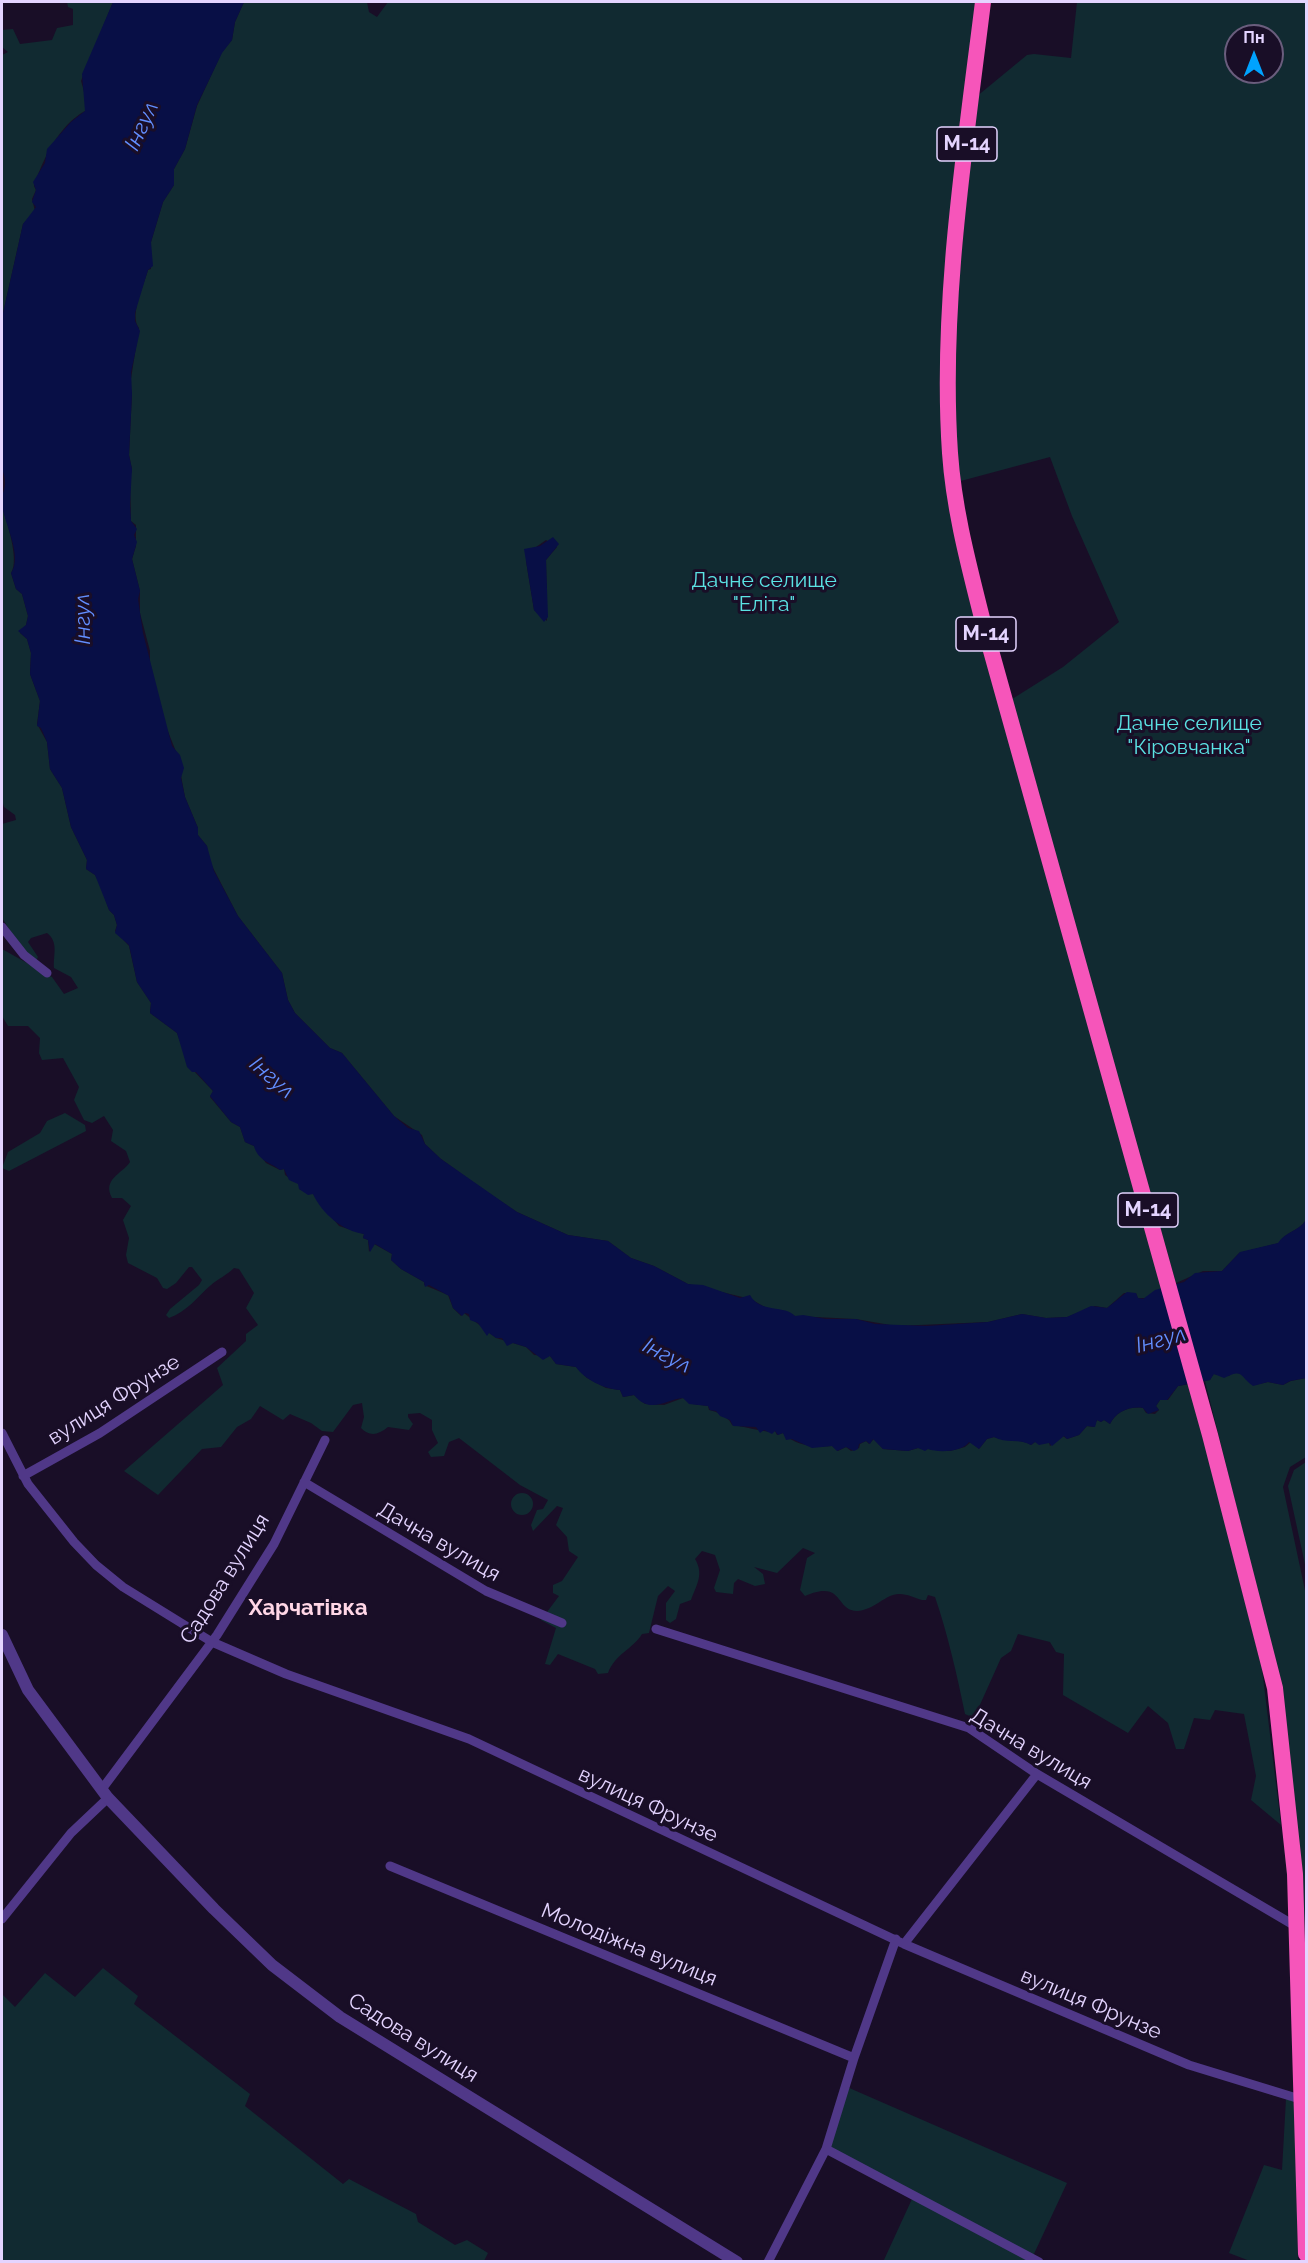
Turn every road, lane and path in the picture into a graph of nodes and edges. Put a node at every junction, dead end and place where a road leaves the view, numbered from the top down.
1 (983, 2) edge
2 (2, 927) edge
3 (47, 973) dead end
4 (222, 1352) dead end
5 (2, 1433) edge
6 (325, 1440) dead end
7 (23, 1476) junction
8 (304, 1482) junction
9 (562, 1623) dead end
10 (656, 1629) dead end
11 (2, 1635) edge
12 (212, 1642) junction
13 (1037, 1774) junction
14 (105, 1794) junction
15 (390, 1866) dead end
16 (2, 1919) edge
17 (1297, 1927) junction
18 (900, 1941) junction
19 (854, 2058) junction
20 (1303, 2100) junction
21 (826, 2149) junction
22 (1306, 2254) edge
23 (737, 2262) edge
24 (768, 2262) edge
25 (1039, 2262) edge

1 - 17 highway, М-14
2 - 3 street
4 - 7 street, вулиця Фрунзе
5 - 7 street, вулиця Фрунзе
6 - 8 street, Садова вулиця
7 - 12 street, вулиця Фрунзе
8 - 9 street, Дачна вулиця
8 - 12 street, Садова вулиця
10 - 13 street, Дачна вулиця
11 - 14 street, Садова вулиця
12 - 14 street, Садова вулиця
12 - 18 street, вулиця Фрунзе
13 - 17 street, Дачна вулиця
13 - 18 street
14 - 16 street, Садова вулиця
14 - 23 street, Садова вулиця
15 - 19 street, Молодіжна вулиця
17 - 20 highway, М-14
18 - 19 street
18 - 20 street, вулиця Фрунзе
19 - 21 street
20 - 22 highway, М-14
21 - 24 street
21 - 25 street

